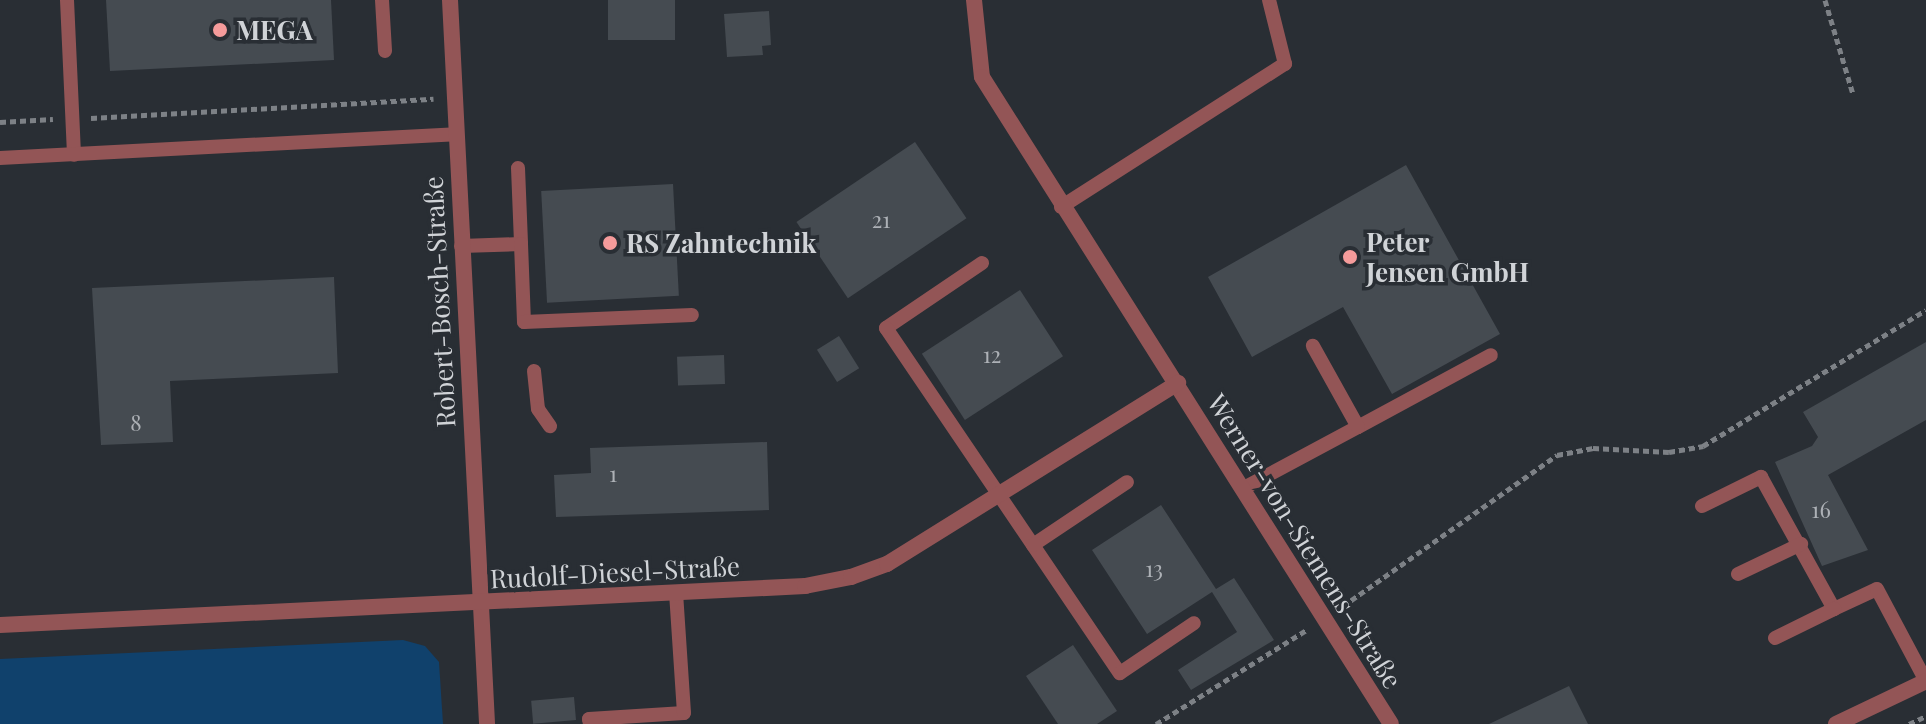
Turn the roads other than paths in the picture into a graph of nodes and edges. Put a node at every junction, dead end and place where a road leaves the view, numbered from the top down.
1 (67, 0) edge
2 (382, 0) edge
3 (450, 0) edge
4 (974, 0) edge
5 (1269, 0) edge
6 (385, 51) dead end
7 (455, 134) junction
8 (74, 155) junction
9 (0, 158) edge
10 (518, 168) dead end
11 (1061, 207) junction
12 (521, 244) junction
13 (461, 246) junction
14 (982, 263) dead end
15 (692, 315) dead end
16 (1313, 346) dead end
17 (1491, 355) dead end
18 (534, 371) dead end
19 (1178, 383) junction
20 (550, 426) dead end
21 (1358, 427) junction
22 (1127, 482) dead end
23 (1244, 488) junction
24 (1000, 497) junction
25 (1702, 506) dead end
26 (1801, 544) junction
27 (1033, 545) junction
28 (1738, 574) dead end
29 (676, 593) junction
30 (481, 602) junction
31 (1834, 609) junction
32 (1194, 623) dead end
33 (0, 625) edge
34 (1775, 638) dead end
35 (1926, 681) edge
36 (487, 724) edge
37 (590, 724) edge
38 (1391, 724) edge
39 (1836, 724) edge

1 - 8 lane
2 - 6 lane
3 - 7 street, Robert-Bosch-Straße
4 - 11 street
5 - 11 lane
7 - 8 lane
7 - 13 street, Robert-Bosch-Straße
8 - 9 lane
10 - 12 lane
11 - 19 street
12 - 13 lane
12 - 15 lane
13 - 30 street, Robert-Bosch-Straße
14 - 24 lane
16 - 21 lane
17 - 21 lane
18 - 20 lane
19 - 23 street, Werner-von-Siemens-Straße
19 - 24 street, Rudolf-Diesel-Straße
21 - 23 lane
22 - 27 lane
23 - 38 street, Werner-von-Siemens-Straße
24 - 27 lane
24 - 29 street, Rudolf-Diesel-Straße
25 - 26 lane
26 - 28 lane
26 - 31 lane
27 - 32 lane
29 - 30 street, Rudolf-Diesel-Straße
29 - 37 lane
30 - 33 street, Rudolf-Diesel-Straße
30 - 36 street
31 - 34 lane
31 - 35 lane
35 - 39 street

